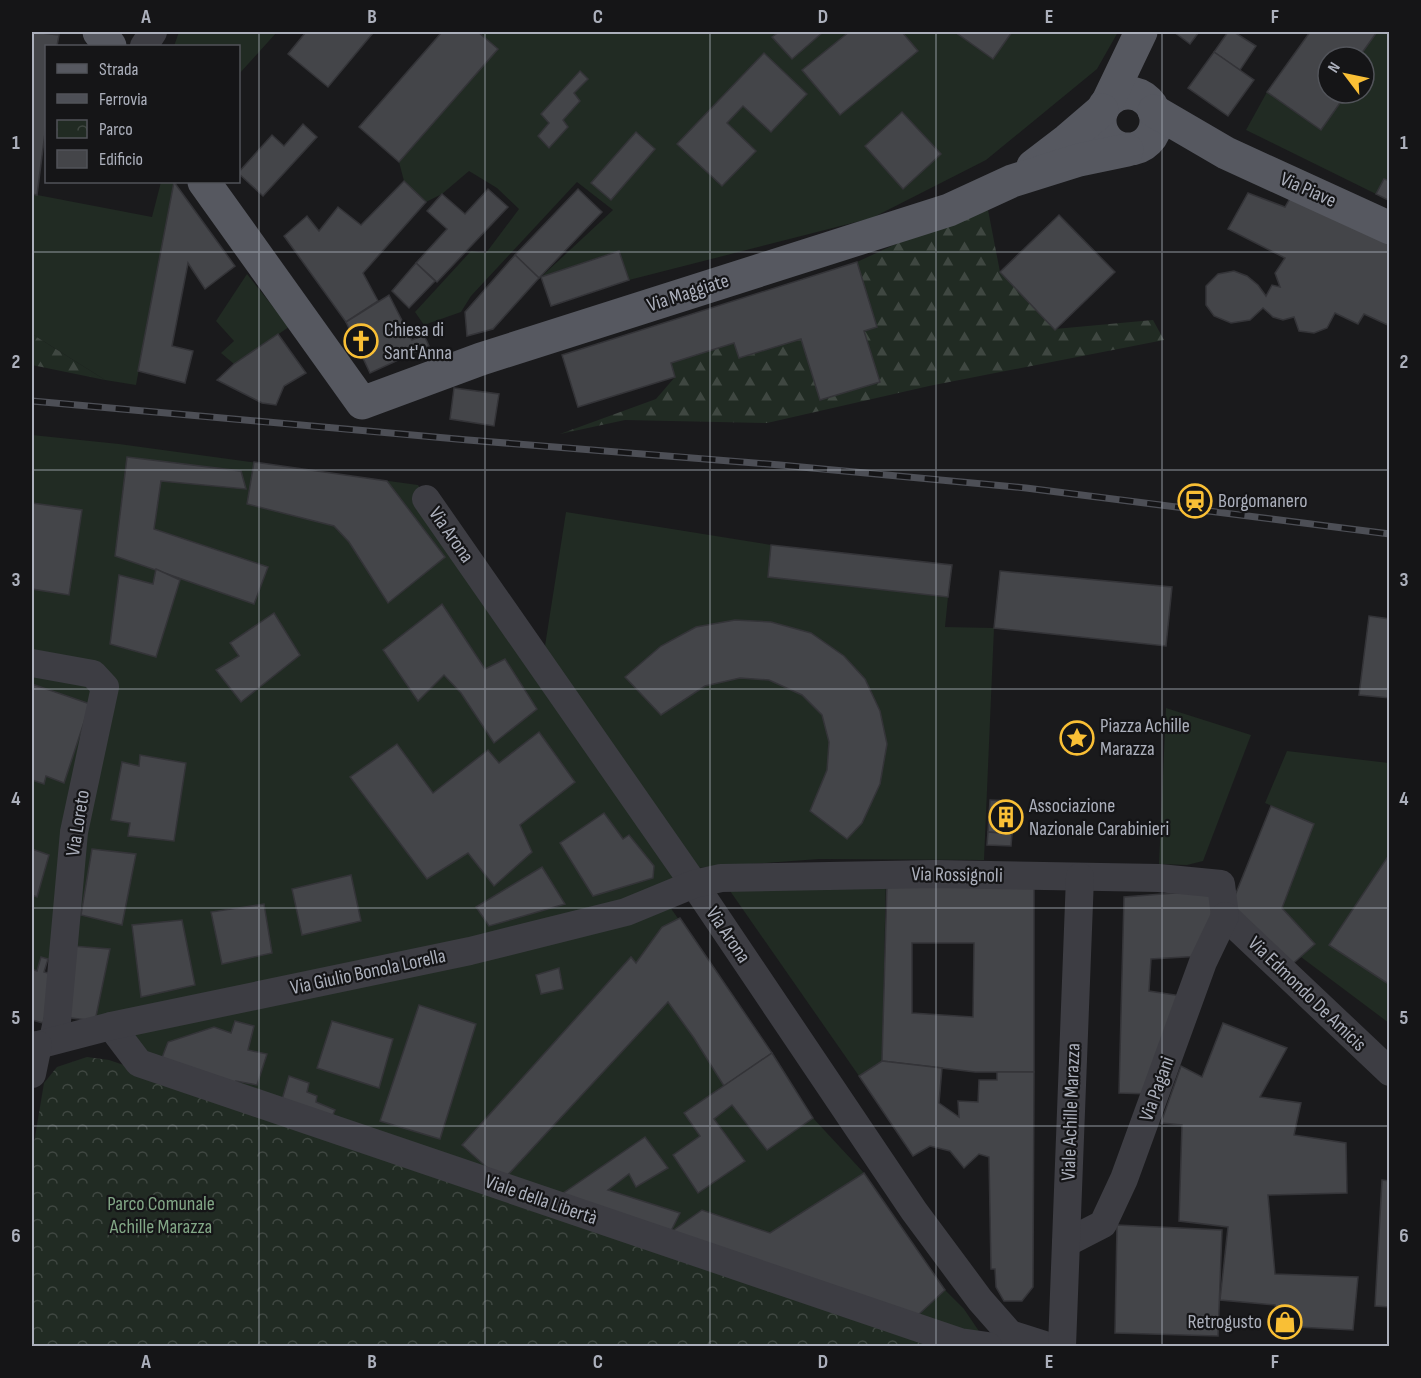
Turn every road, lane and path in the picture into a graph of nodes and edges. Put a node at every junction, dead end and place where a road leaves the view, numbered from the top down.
1 (99, 32) edge
2 (153, 32) edge
3 (1141, 32) edge
4 (1148, 32) edge
5 (109, 45) edge
6 (145, 45) edge
7 (1105, 105) junction
8 (1152, 106) junction
9 (1133, 149) junction
10 (1226, 153) junction
11 (1012, 181) junction
12 (205, 183) edge
13 (1389, 228) edge
14 (426, 499) dead end
15 (32, 663) edge
16 (1080, 877) junction
17 (694, 884) junction
18 (1225, 916) junction
19 (111, 1026) junction
20 (41, 1043) edge
21 (1389, 1072) edge
22 (32, 1074) edge
23 (1066, 1243) junction
24 (997, 1342) edge
25 (1048, 1347) edge
26 (1062, 1347) edge

1 - 5 main road
2 - 6 street
3 - 7 main road, Via Maggiate
4 - 8 main road
7 - 8 main road
7 - 9 main road
7 - 11 main road, Via Maggiate
8 - 9 main road
8 - 10 main road, Via Piave
9 - 10 main road, Via Piave
9 - 11 main road, Via Maggiate
10 - 13 main road, Via Piave
11 - 12 main road, Via Maggiate
14 - 17 street, Via Arona
15 - 20 street, Via Loreto
16 - 17 street, Via Rossignoli
16 - 18 street, Via Rossignoli
16 - 23 street, Viale Achille Marazza
17 - 19 street, Via Giulio Bonola Lorella
17 - 24 street, Via Arona
18 - 21 street, Via Edmondo De Amicis
18 - 23 street, Via Pagani
19 - 20 street, Via Giulio Bonola Lorella
19 - 24 street, Viale della Libertà
20 - 22 street, Via Loreto
23 - 26 street, Viale Achille Marazza
24 - 25 street, Via Arona

